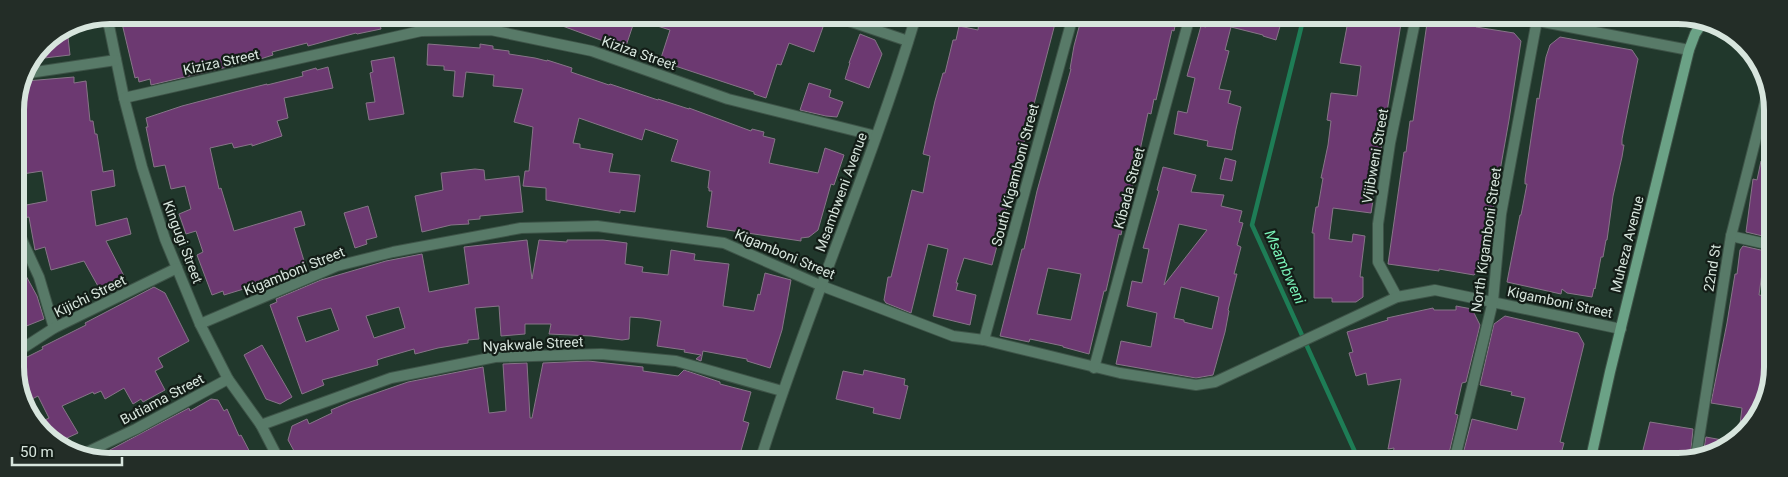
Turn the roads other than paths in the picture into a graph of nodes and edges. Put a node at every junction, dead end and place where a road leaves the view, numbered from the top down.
1 (108, 24) edge
2 (858, 24) edge
3 (913, 24) edge
4 (1071, 24) edge
5 (1188, 24) edge
6 (1414, 24) edge
7 (1536, 24) edge
8 (1557, 24) edge
9 (1696, 25) edge
10 (1700, 26) edge
11 (1695, 34) junction
12 (908, 41) junction
13 (1688, 50) junction
14 (116, 60) junction
15 (33, 72) edge
16 (124, 98) junction
17 (1764, 107) edge
18 (876, 136) junction
19 (1731, 236) junction
20 (1764, 243) edge
21 (24, 244) edge
22 (177, 268) junction
23 (822, 286) junction
24 (1397, 297) junction
25 (1493, 301) junction
26 (200, 324) junction
27 (54, 328) junction
28 (1621, 329) junction
29 (984, 340) junction
30 (24, 347) edge
31 (1094, 368) junction
32 (228, 379) junction
33 (782, 390) junction
34 (262, 425) junction
35 (89, 451) edge
36 (1697, 451) edge
37 (276, 453) edge
38 (762, 453) edge
39 (1456, 453) edge
40 (1592, 453) edge

1 - 14 street, Kingugi Street
2 - 12 street
3 - 12 street, Msambweni Avenue
4 - 29 street, South Kigamboni Street
5 - 31 street, Kibada Street
6 - 24 street, Vijibweni Street
7 - 25 street, North Kigamboni Street
8 - 13 street
9 - 11 street
10 - 11 street
11 - 13 street, Muheza Avenue
12 - 18 street, Msambweni Avenue
13 - 28 street, Muheza Avenue
14 - 15 street
14 - 16 street, Kingugi Street
16 - 18 street, Kiziza Street
16 - 22 street, Kingugi Street
17 - 19 street, 22nd St
18 - 23 street, Msambweni Avenue
19 - 20 street
19 - 36 street, 22nd St
21 - 27 street
22 - 26 street, Kingugi Street
22 - 27 street, Kijichi Street
23 - 26 street, Kigamboni Street
23 - 29 street, Kigamboni Street
23 - 33 street, Msambweni Avenue
24 - 25 street, Kigamboni Street
24 - 31 street, Kigamboni Street
25 - 28 street, Kigamboni Street
25 - 39 street, North Kigamboni Street
26 - 32 street, Kingugi Street
27 - 30 street, Kijichi Street
28 - 40 street, Muheza Avenue
29 - 31 street, Kigamboni Street
32 - 34 street, Kingugi Street
32 - 35 street, Butiama Street
33 - 34 street, Nyakwale Street
33 - 38 street, Msambweni Avenue
34 - 37 street, Kingugi Street

